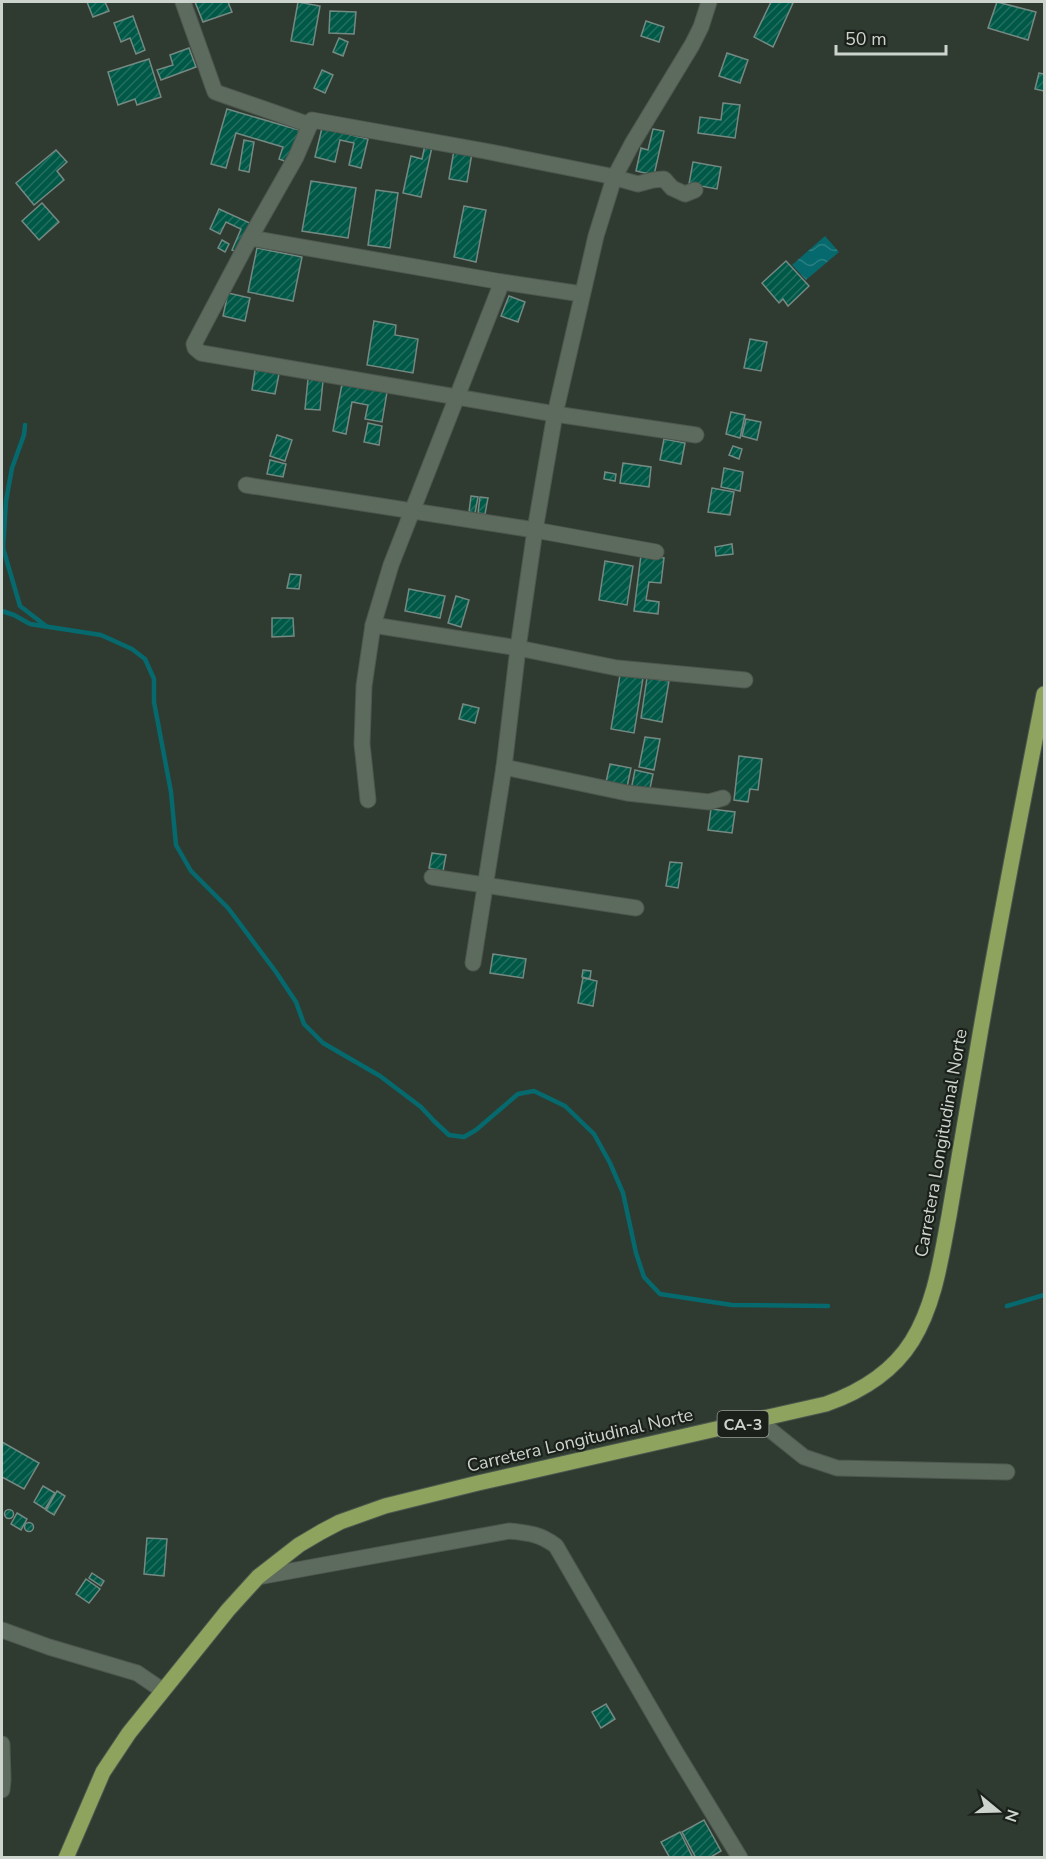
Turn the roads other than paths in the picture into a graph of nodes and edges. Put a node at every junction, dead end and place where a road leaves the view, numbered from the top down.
1 (183, 2) edge
2 (708, 2) edge
3 (310, 125) junction
4 (614, 178) junction
5 (695, 190) dead end
6 (250, 238) junction
7 (502, 282) junction
8 (582, 294) junction
9 (456, 396) junction
10 (555, 414) junction
11 (696, 435) dead end
12 (246, 485) dead end
13 (411, 510) junction
14 (535, 530) junction
15 (656, 552) dead end
16 (374, 625) junction
17 (518, 648) junction
18 (745, 680) dead end
19 (1044, 694) edge
20 (504, 767) junction
21 (723, 798) dead end
22 (369, 800) dead end
23 (432, 877) dead end
24 (486, 884) junction
25 (636, 908) dead end
26 (473, 963) dead end
27 (758, 1420) junction
28 (1007, 1472) dead end
29 (258, 1577) junction
30 (2, 1630) edge
31 (162, 1690) junction
32 (2, 1744) edge
33 (2, 1790) edge
34 (66, 1857) edge
35 (740, 1857) edge

1 - 3 street
2 - 4 street
3 - 4 street
3 - 6 street
4 - 5 street
4 - 8 street
6 - 7 street
6 - 9 street
7 - 8 street
7 - 9 street
8 - 10 street
9 - 10 street
9 - 13 street
10 - 11 street
10 - 14 street
12 - 13 street
13 - 14 street
13 - 16 street
14 - 15 street
14 - 17 street
16 - 17 street
16 - 22 street
17 - 18 street
17 - 20 street
19 - 27 main road, Carretera Longitudinal Norte / CA-3
20 - 21 street
20 - 24 street
23 - 24 street
24 - 25 street
24 - 26 street
27 - 28 street
27 - 29 main road, Carretera Longitudinal Norte / CA-3
29 - 31 main road, Carretera Longitudinal Norte / CA-3
29 - 35 street
30 - 31 street
31 - 34 main road, Carretera Longitudinal Norte / CA-3
32 - 33 street

